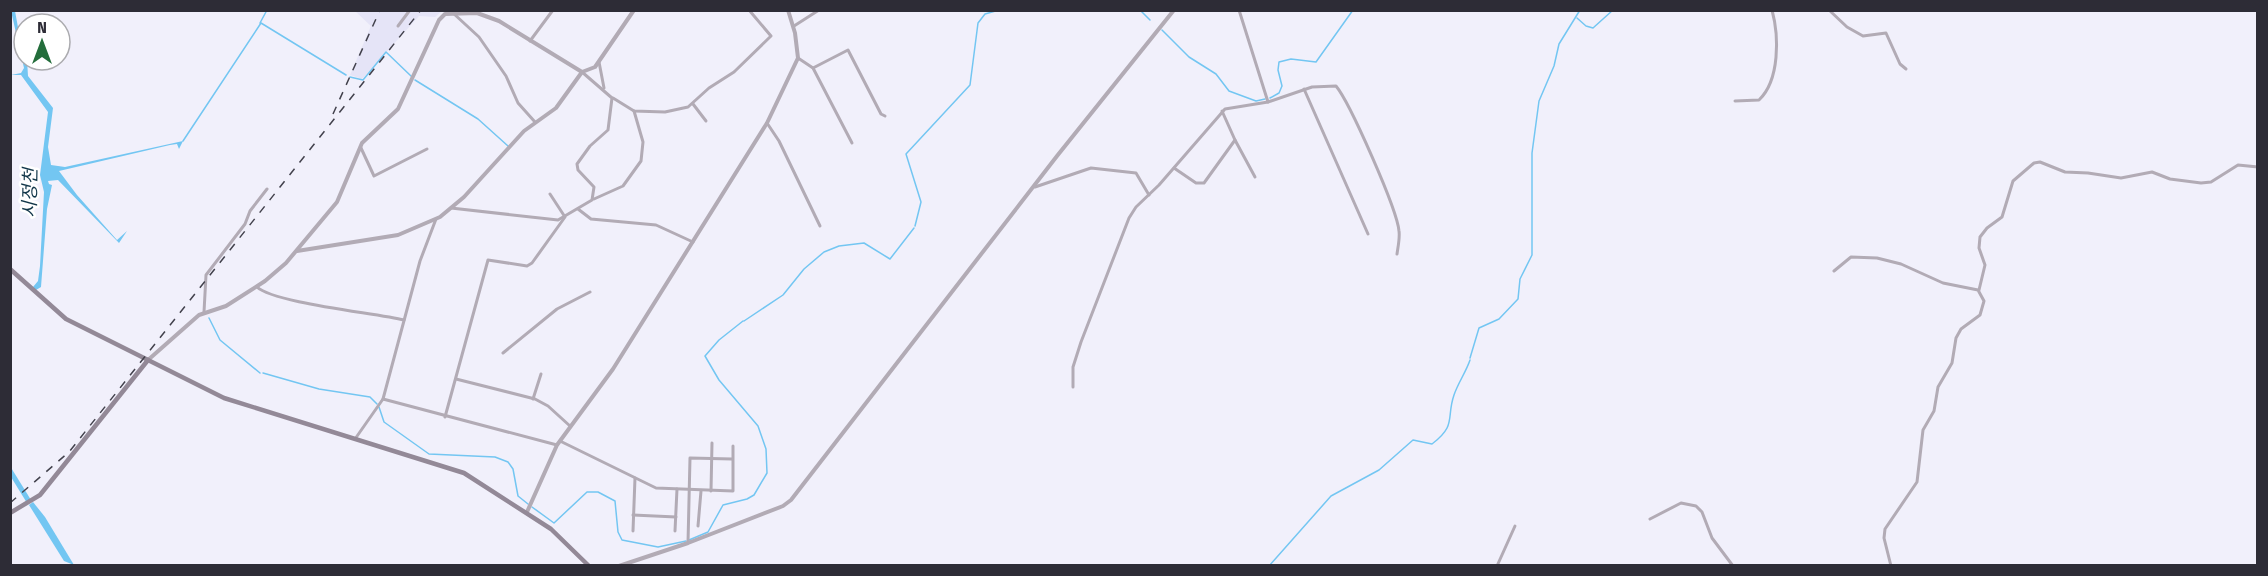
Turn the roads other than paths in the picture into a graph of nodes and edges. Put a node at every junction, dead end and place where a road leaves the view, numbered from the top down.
1 (410, 10) edge
2 (553, 10) edge
3 (634, 10) edge
4 (749, 10) edge
5 (788, 10) edge
6 (819, 10) edge
7 (1174, 10) edge
8 (1239, 10) edge
9 (1772, 10) edge
10 (1829, 10) edge
11 (451, 12) junction
12 (398, 26) dead end
13 (794, 26) junction
14 (530, 40) junction
15 (599, 58) junction
16 (798, 58) junction
17 (813, 68) junction
18 (1906, 69) dead end
19 (582, 72) junction
20 (604, 89) junction
21 (1304, 89) junction
22 (612, 98) junction
23 (1735, 101) dead end
24 (1268, 102) junction
25 (693, 104) junction
26 (634, 111) junction
27 (1222, 111) junction
28 (885, 116) dead end
29 (706, 121) dead end
30 (535, 122) junction
31 (767, 123) junction
32 (1236, 140) junction
33 (852, 143) dead end
34 (360, 146) junction
35 (427, 149) dead end
36 (2258, 167) edge
37 (1174, 168) junction
38 (1255, 177) dead end
39 (1035, 187) junction
40 (267, 189) dead end
41 (550, 194) dead end
42 (1149, 196) junction
43 (592, 200) junction
44 (451, 208) junction
45 (578, 209) junction
46 (565, 217) junction
47 (436, 219) junction
48 (820, 226) dead end
49 (1368, 234) dead end
50 (693, 242) junction
51 (297, 251) junction
52 (1397, 254) dead end
53 (10, 269) edge
54 (1834, 271) dead end
55 (257, 287) junction
56 (1979, 291) junction
57 (590, 292) dead end
58 (204, 312) junction
59 (404, 320) junction
60 (502, 353) dead end
61 (148, 360) junction
62 (542, 374) dead end
63 (456, 379) junction
64 (1073, 387) dead end
65 (383, 399) junction
66 (533, 399) junction
67 (445, 417) junction
68 (570, 426) junction
69 (355, 439) junction
70 (559, 443) junction
71 (712, 443) dead end
72 (733, 446) dead end
73 (711, 458) junction
74 (733, 459) junction
75 (635, 478) junction
76 (677, 489) junction
77 (689, 490) junction
78 (700, 491) junction
79 (711, 491) junction
80 (527, 512) junction
81 (10, 513) edge
82 (633, 515) junction
83 (676, 517) junction
84 (1650, 519) dead end
85 (698, 526) dead end
86 (1515, 526) dead end
87 (633, 531) dead end
88 (675, 531) dead end
89 (688, 543) junction
90 (589, 566) edge
91 (619, 566) edge
92 (1497, 566) edge
93 (1732, 566) edge
94 (1891, 566) edge

1 - 12 street
2 - 14 street
3 - 15 street
4 - 25 street
5 - 13 street
6 - 13 street
7 - 39 street
8 - 24 street
9 - 23 street
10 - 18 street
11 - 14 street
11 - 30 street
11 - 34 street
13 - 16 street
14 - 19 street
15 - 19 street
15 - 20 street
16 - 17 street
16 - 31 street
17 - 28 street
17 - 33 street
19 - 20 street
19 - 30 street
20 - 22 street
21 - 24 street
21 - 49 street
21 - 52 street
22 - 26 street
22 - 43 street
24 - 27 street
25 - 26 street
25 - 29 street
26 - 43 street
27 - 32 street
27 - 37 street
30 - 44 street
31 - 48 street
31 - 50 street
32 - 37 street
32 - 38 street
34 - 35 street
34 - 51 street
36 - 56 street
37 - 42 street
39 - 42 street
39 - 89 street
40 - 58 street
41 - 46 street
42 - 64 street
43 - 45 street
44 - 46 street
44 - 47 street
45 - 46 street
45 - 50 street
46 - 63 street
47 - 51 street
47 - 59 street
50 - 68 street
51 - 55 street
53 - 61 main road
54 - 56 street
55 - 58 street
55 - 59 street
56 - 94 street
57 - 60 street
58 - 61 street
59 - 65 street
61 - 69 main road
61 - 81 main road
62 - 66 street
63 - 66 street
63 - 67 street
65 - 67 street
65 - 69 street
66 - 68 street
67 - 70 street
68 - 70 street
69 - 80 main road
70 - 75 street
70 - 80 street
71 - 73 street
72 - 74 street
73 - 74 street
73 - 77 street
73 - 79 street
74 - 79 street
75 - 76 street
75 - 82 street
76 - 77 street
76 - 83 street
77 - 78 street
77 - 89 street
78 - 79 street
78 - 85 street
80 - 90 main road
82 - 83 street
82 - 87 street
83 - 88 street
84 - 93 street
86 - 92 street
89 - 91 street

